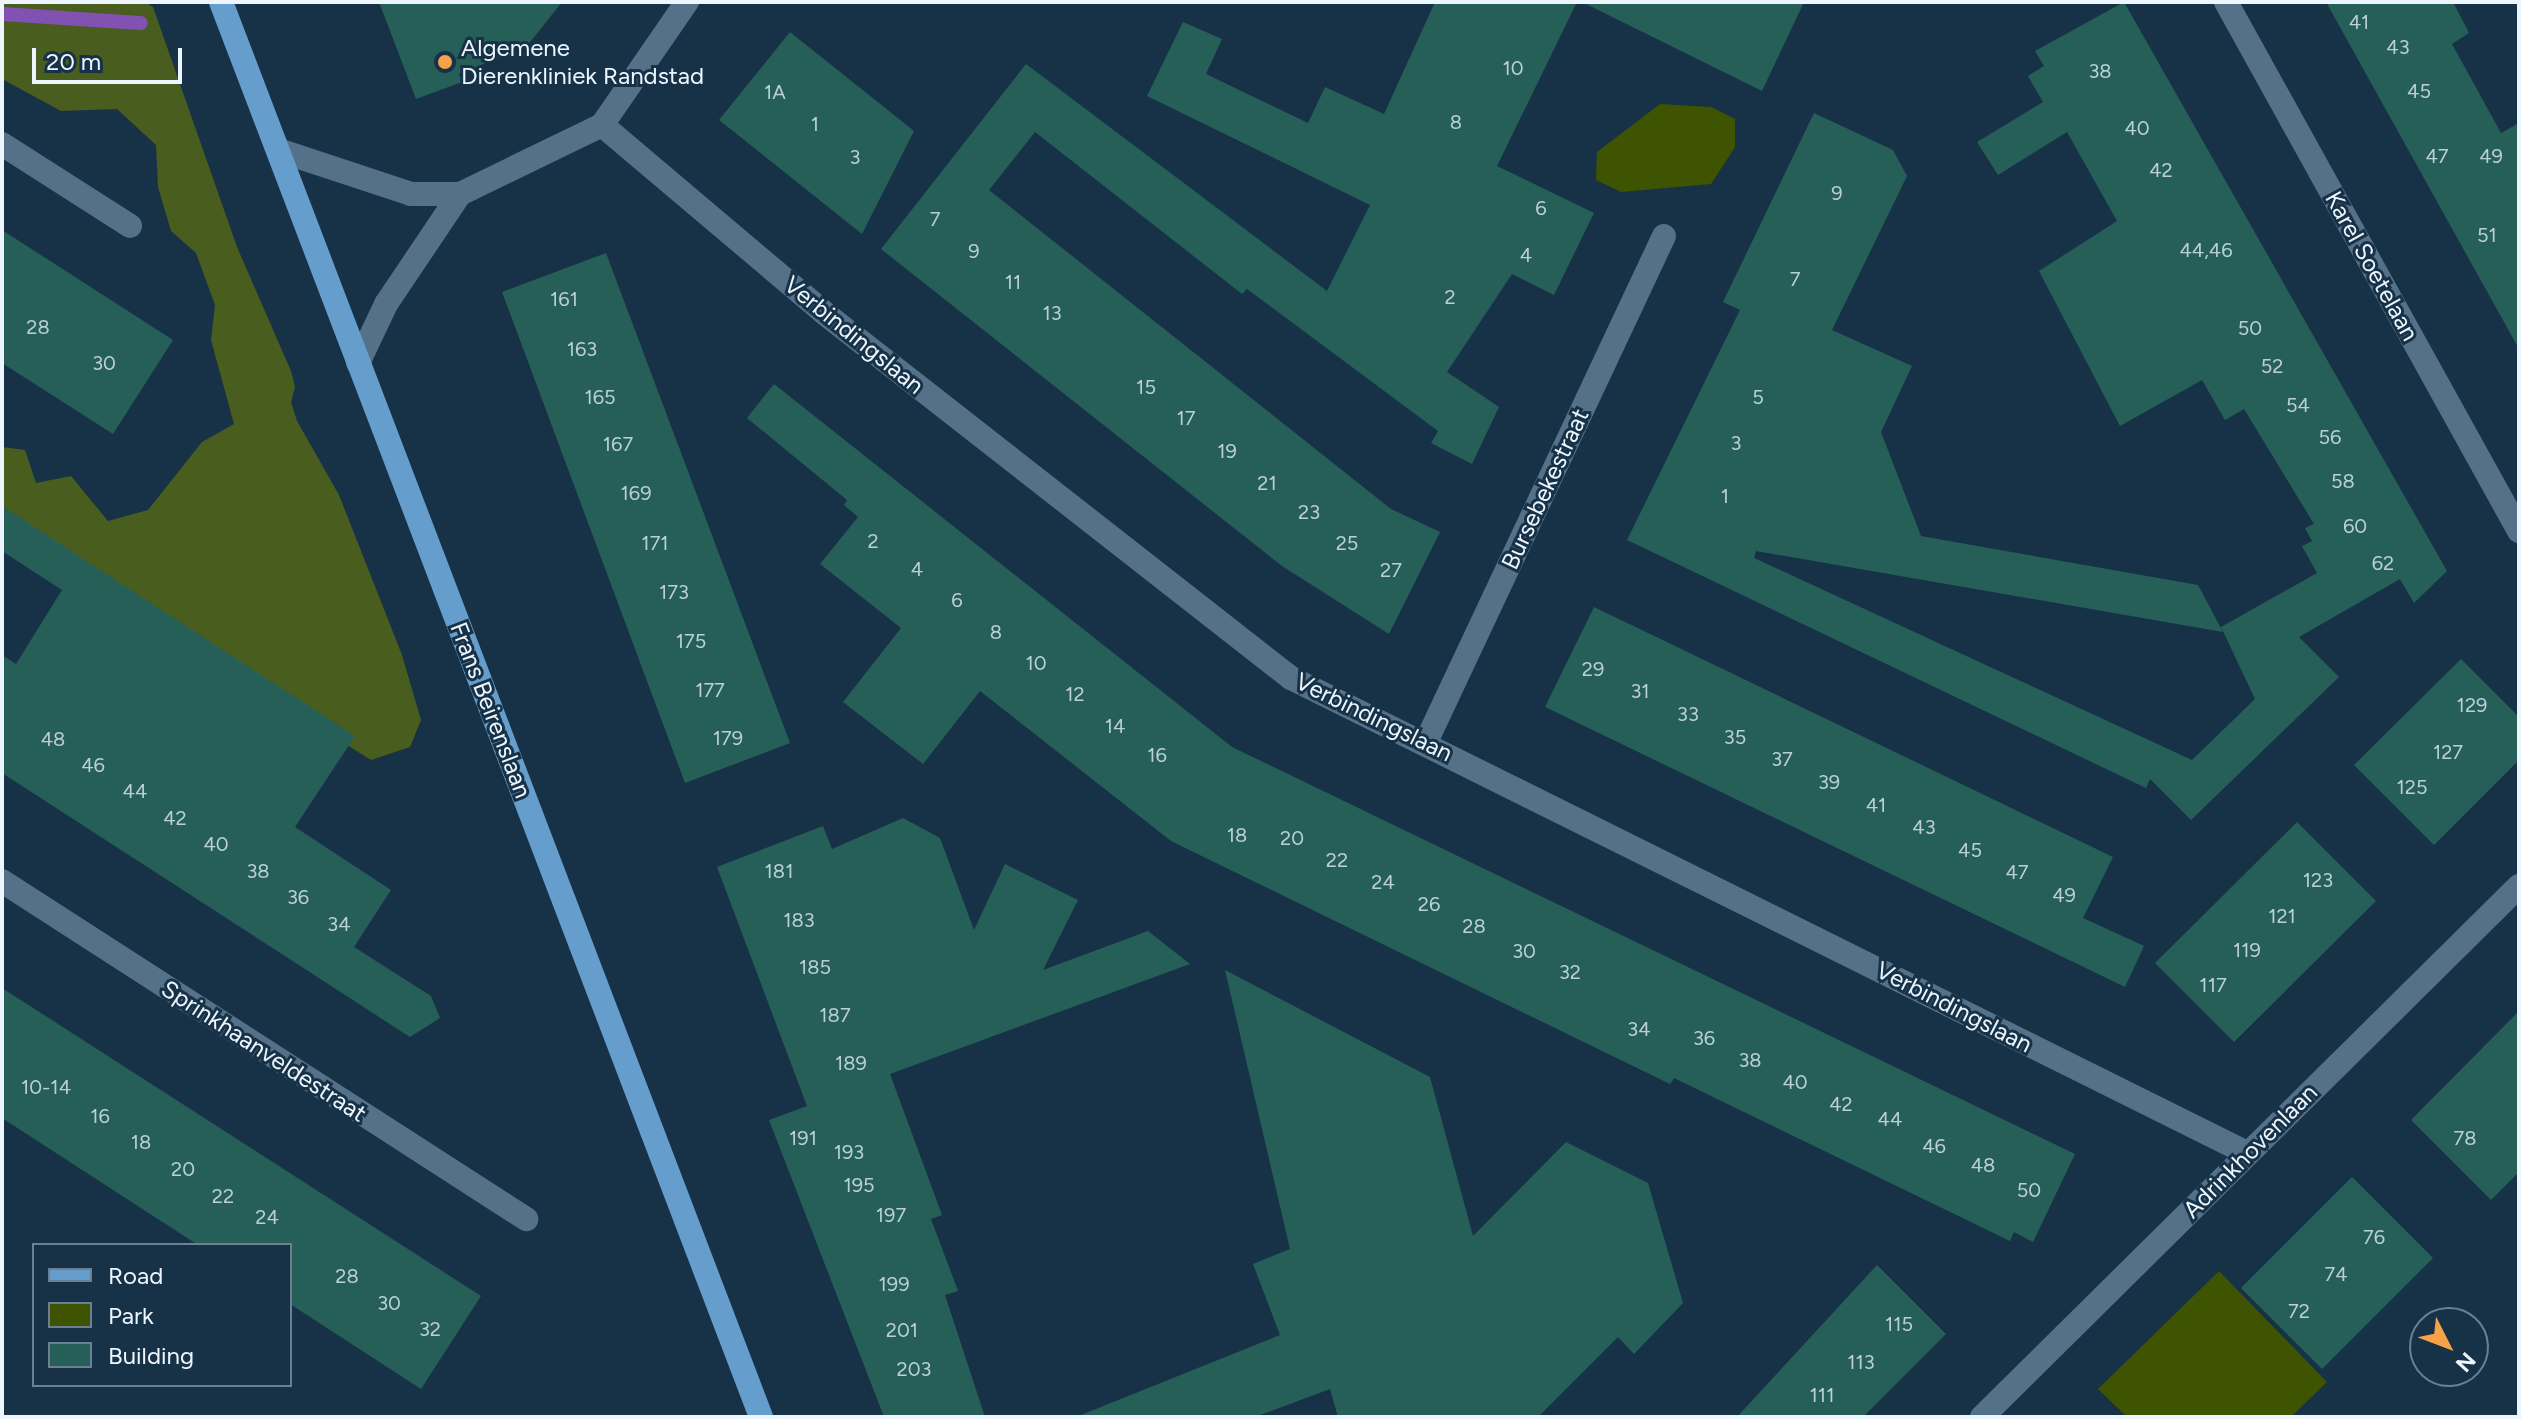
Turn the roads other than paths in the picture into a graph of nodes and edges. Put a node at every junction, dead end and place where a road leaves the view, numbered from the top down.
1 (221, 2) edge
2 (687, 2) edge
3 (2226, 2) edge
4 (602, 125) junction
5 (2, 144) edge
6 (278, 150) junction
7 (460, 194) junction
8 (130, 226) dead end
9 (1664, 236) dead end
10 (358, 363) junction
11 (2519, 531) edge
12 (1426, 742) junction
13 (2, 881) edge
14 (2519, 886) edge
15 (2247, 1153) junction
16 (526, 1219) dead end
17 (761, 1417) edge
18 (1982, 1417) edge

1 - 6 main road, Frans Beirenslaan
2 - 4 street
3 - 11 street, Karel Soetelaan
4 - 7 street
4 - 12 street, Verbindingslaan
5 - 8 street
6 - 7 street
6 - 10 main road, Frans Beirenslaan
7 - 10 street
9 - 12 street, Bursebekestraat
10 - 17 main road, Frans Beirenslaan
12 - 15 street, Verbindingslaan
13 - 16 street, Sprinkhaanveldestraat
14 - 15 street, Adrinkhovenlaan
15 - 18 street, Adrinkhovenlaan

